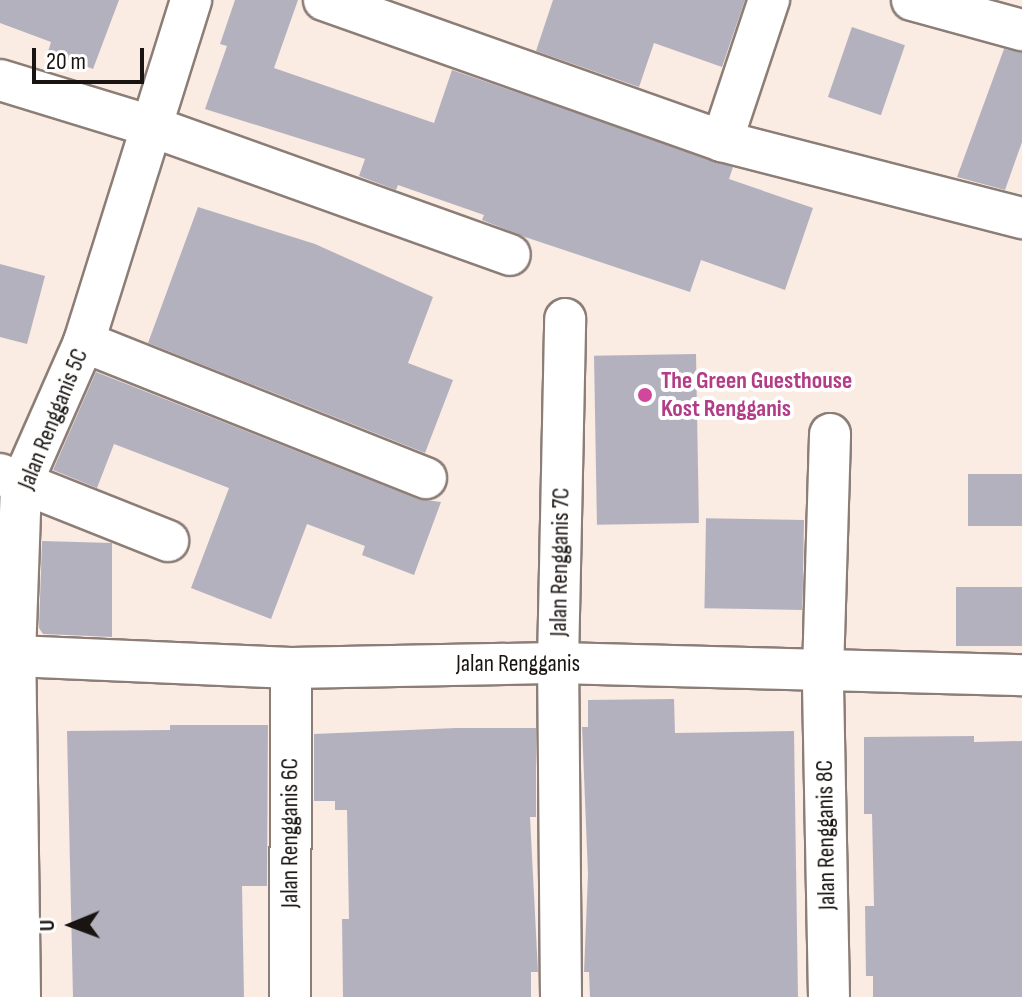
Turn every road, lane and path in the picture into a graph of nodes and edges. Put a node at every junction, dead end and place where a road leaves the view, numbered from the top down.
1 (191, 0) edge
2 (324, 0) edge
3 (769, 0) edge
4 (912, 0) edge
5 (1022, 30) edge
6 (0, 80) edge
7 (150, 126) junction
8 (722, 141) junction
9 (1022, 218) edge
10 (510, 255) dead end
11 (565, 319) dead end
12 (84, 342) junction
13 (830, 434) dead end
14 (426, 478) dead end
15 (10, 480) edge
16 (168, 541) dead end
17 (15, 656) junction
18 (558, 663) junction
19 (291, 668) junction
20 (823, 672) junction
21 (1022, 675) edge
22 (20, 997) edge
23 (290, 997) edge
24 (561, 997) edge
25 (829, 997) edge

1 - 7 street, Jalan Rengganis 5C
2 - 8 street
3 - 8 street
4 - 5 street
6 - 7 street
7 - 10 street
7 - 12 street, Jalan Rengganis 5C
8 - 9 street
11 - 18 street, Jalan Rengganis 7C
12 - 14 street
12 - 15 street, Jalan Rengganis 5C
13 - 20 street, Jalan Rengganis 8C
15 - 16 street
15 - 17 street, Jalan Rengganis 5C
17 - 19 street, Jalan Rengganis
17 - 22 street, Jalan Rengganis 5C
18 - 19 street, Jalan Rengganis
18 - 20 street, Jalan Rengganis
18 - 24 street, Jalan Rengganis 7C
19 - 23 street, Jalan Rengganis 6C
20 - 21 street, Jalan Rengganis
20 - 25 street, Jalan Rengganis 8C

